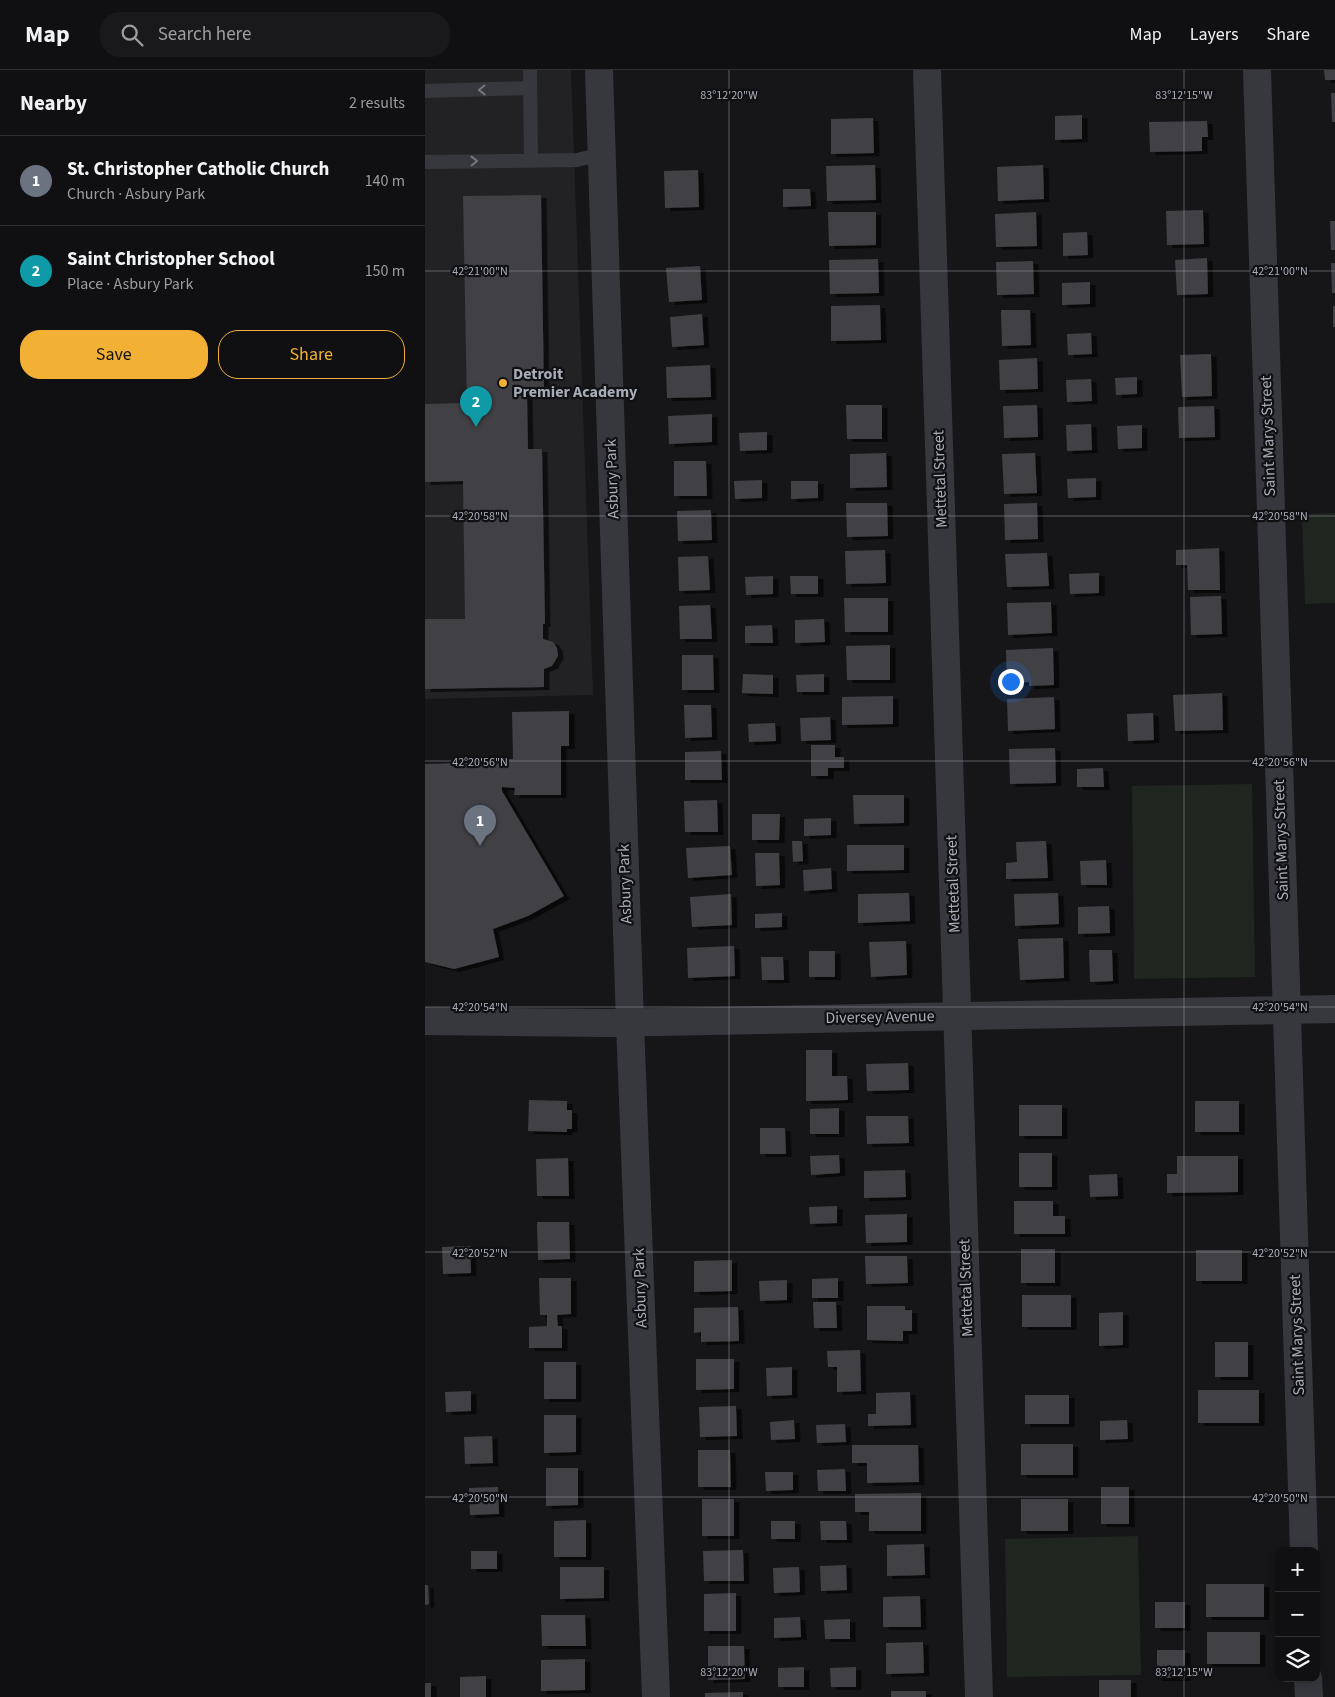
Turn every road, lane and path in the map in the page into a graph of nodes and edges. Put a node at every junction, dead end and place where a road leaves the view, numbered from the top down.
1 (530, 70) edge
2 (599, 70) edge
3 (927, 70) edge
4 (1257, 70) edge
5 (530, 88) junction
6 (425, 91) edge
7 (601, 154) junction
8 (531, 161) junction
9 (425, 162) edge
10 (1335, 1009) edge
11 (1286, 1010) junction
12 (957, 1015) junction
13 (425, 1021) edge
14 (630, 1023) junction
15 (1304, 1547) edge
16 (1308, 1682) edge
17 (656, 1697) edge
18 (979, 1697) edge
19 (1309, 1697) edge

1 - 5 lane
2 - 7 street, Asbury Park
3 - 12 street, Mettetal Street
4 - 11 street, Saint Marys Street
5 -> 6 lane
5 - 8 lane
7 - 8 lane
7 - 14 street, Asbury Park
9 -> 8 lane
10 - 11 street, Diversey Avenue
11 - 12 street, Diversey Avenue
11 - 15 street, Saint Marys Street
12 - 14 street, Diversey Avenue
12 - 18 street, Mettetal Street
13 - 14 street, Diversey Avenue
14 - 17 street, Asbury Park
16 - 19 street

